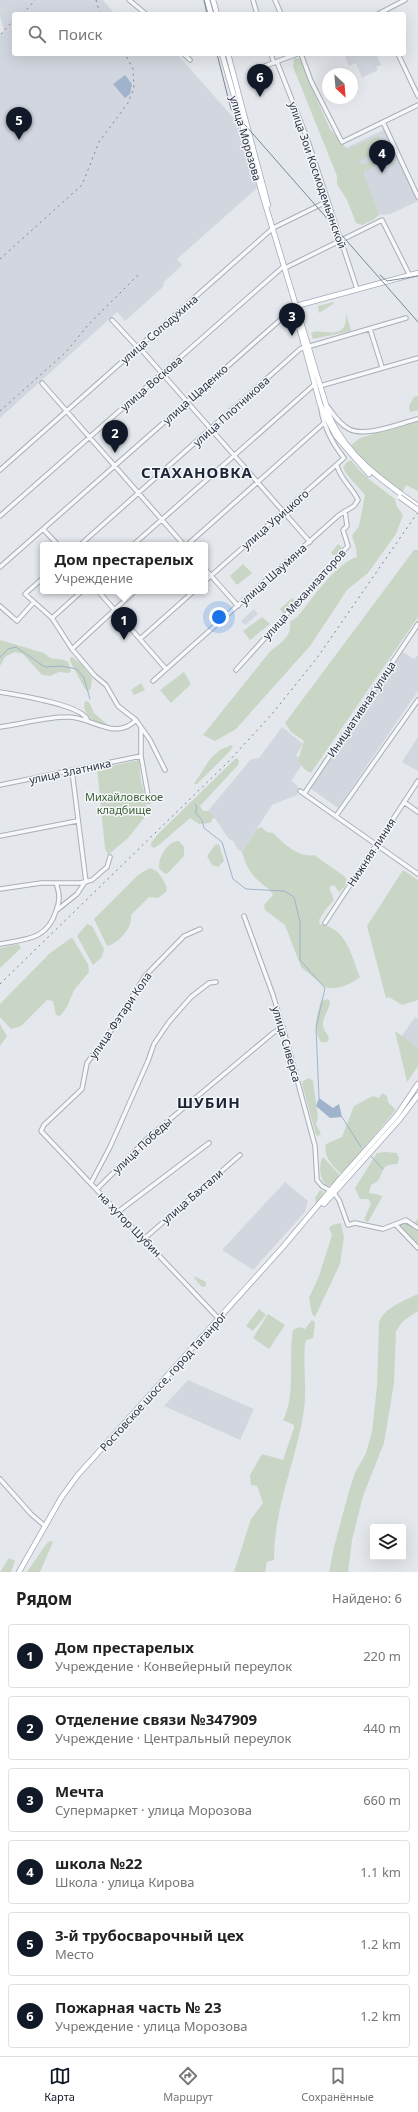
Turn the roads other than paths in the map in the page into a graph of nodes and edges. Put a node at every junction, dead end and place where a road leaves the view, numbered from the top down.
1 (207, 0) edge
2 (213, 0) edge
3 (253, 0) edge
4 (275, 0) edge
5 (405, 0) edge
6 (128, 1) edge
7 (143, 12) edge
8 (210, 12) edge
9 (216, 12) edge
10 (256, 12) edge
11 (280, 12) edge
12 (382, 12) edge
13 (186, 56) edge
14 (223, 56) edge
15 (229, 56) edge
16 (272, 56) edge
17 (292, 56) edge
18 (301, 56) edge
19 (399, 56) edge
20 (190, 60) dead end
21 (276, 63) junction
22 (265, 66) dead end
23 (232, 67) junction
24 (226, 69) junction
25 (239, 94) junction
26 (234, 96) junction
27 (418, 96) edge
28 (418, 105) edge
29 (383, 122) junction
30 (418, 197) edge
31 (328, 201) junction
32 (272, 222) junction
33 (273, 228) junction
34 (341, 240) junction
35 (285, 267) junction
36 (418, 273) edge
37 (409, 274) junction
38 (357, 289) junction
39 (296, 306) junction
40 (406, 318) dead end
41 (112, 320) dead end
42 (370, 329) junction
43 (307, 347) junction
44 (139, 348) junction
45 (418, 358) edge
46 (382, 367) junction
47 (162, 373) junction
48 (42, 383) dead end
49 (318, 385) junction
50 (187, 401) junction
51 (323, 404) junction
52 (67, 411) junction
53 (418, 419) edge
54 (324, 423) junction
55 (211, 429) junction
56 (90, 437) junction
57 (234, 455) junction
58 (344, 458) joint
59 (114, 465) junction
60 (337, 466) junction
61 (0, 470) edge
62 (257, 482) junction
63 (139, 493) junction
64 (400, 496) junction
65 (418, 506) edge
66 (418, 510) edge
67 (283, 511) junction
68 (345, 511) junction
69 (0, 516) edge
70 (162, 520) junction
71 (43, 529) junction
72 (55, 542) edge
73 (83, 542) edge
74 (136, 542) edge
75 (182, 542) edge
76 (188, 542) edge
77 (310, 542) junction
78 (0, 560) edge
79 (2, 566) edge
80 (208, 572) edge
81 (211, 576) junction
82 (208, 578) edge
83 (40, 581) edge
84 (79, 594) edge
85 (101, 594) edge
86 (132, 594) edge
87 (191, 594) edge
88 (34, 602) junction
89 (0, 606) edge
90 (238, 606) junction
91 (114, 609) junction
92 (52, 618) junction
93 (418, 624) edge
94 (140, 639) junction
95 (72, 649) junction
96 (166, 669) junction
97 (236, 670) dead end
98 (153, 680) dead end
99 (0, 692) edge
100 (418, 700) edge
101 (87, 719) junction
102 (136, 720) junction
103 (0, 727) edge
104 (142, 727) junction
105 (140, 756) junction
106 (165, 770) dead end
107 (72, 771) junction
108 (418, 781) edge
109 (0, 785) edge
110 (300, 791) dead end
111 (304, 794) junction
112 (149, 801) dead end
113 (404, 802) junction
114 (418, 812) edge
115 (336, 816) junction
116 (78, 821) junction
117 (0, 836) edge
118 (375, 844) junction
119 (110, 857) dead end
120 (418, 874) edge
121 (86, 882) junction
122 (56, 884) junction
123 (0, 889) edge
124 (56, 911) junction
125 (244, 916) dead end
126 (325, 923) dead end
127 (200, 929) dead end
128 (0, 944) edge
129 (216, 982) dead end
130 (283, 1027) junction
131 (418, 1084) edge
132 (418, 1095) edge
133 (41, 1131) joint
134 (209, 1143) dead end
135 (240, 1155) dead end
136 (91, 1183) junction
137 (97, 1189) junction
138 (332, 1192) junction
139 (119, 1211) junction
140 (396, 1225) junction
141 (418, 1228) edge
142 (144, 1238) junction
143 (418, 1248) edge
144 (220, 1319) junction
145 (0, 1480) edge
146 (46, 1526) junction
147 (21, 1572) edge

1 - 8 main road
2 - 9 main road
3 - 10 street
4 - 11 street
5 - 12 street
6 - 7 street
13 - 20 street
14 - 24 main road, улица Морозова
15 - 23 main road, улица Морозова
16 - 21 street, улица Зои Космодемьянской
17 - 21 street
18 - 29 street
19 - 27 street
21 - 22 street
21 - 31 street, улица Зои Космодемьянской
23 - 24 main road
23 - 25 main road, улица Морозова
24 - 26 main road, улица Морозова
25 - 26 main road
25 - 32 main road, улица Морозова
26 - 32 main road, улица Морозова
28 - 29 street
29 - 30 street
31 - 33 street, улица Солодухина
31 - 34 street, улица Зои Космодемьянской
32 - 33 main road, улица Морозова
33 - 35 main road, улица Морозова
33 - 44 street, улица Солодухина
34 - 35 street, улица Воскова
34 - 37 street, улица Воскова
34 - 38 street, улица Зои Космодемьянской
35 - 39 main road, улица Морозова
35 - 47 street, улица Воскова
36 - 37 main road, улица Щаденко
37 - 38 main road, улица Щаденко
38 - 39 main road, улица Щаденко
39 - 43 main road, улица Морозова
39 - 50 street, улица Щаденко
40 - 42 street, улица Плотникова
41 - 44 street
42 - 43 street, улица Плотникова
42 - 46 street
43 - 49 main road, улица Морозова
43 - 55 street, улица Плотникова
44 - 47 street
44 - 52 street, улица Солодухина
45 - 46 street
46 - 49 street
47 - 50 street
47 - 56 street, улица Воскова
48 - 52 street
49 - 51 main road, улица Морозова
49 - 57 street
50 - 55 street
50 - 59 street, улица Щаденко
51 - 53 street
51 - 54 street, улица Морозова
51 - 64 main road
52 - 56 street
52 - 61 street, улица Солодухина
54 - 58 street, улица Морозова
54 - 62 street
55 - 57 street
55 - 63 street, улица Плотникова
56 - 59 street
56 - 69 street, улица Воскова
57 - 62 street
57 - 70 street
58 - 60 street, улица Урицкого
59 - 63 street
59 - 71 street, улица Щаденко
60 - 67 street, улица Урицкого
60 - 68 street, улица Шаумяна
62 - 67 street
62 - 76 street
63 - 70 street
63 - 73 street, улица Плотникова
64 - 65 main road
64 - 66 main road, bridge
67 - 77 street
67 - 81 street, улица Урицкого
68 - 77 street, улица Шаумяна
68 - 97 street, улица Механизаторов
70 - 74 street
70 - 75 street
71 - 72 street
71 - 79 street, улица Щаденко
77 - 90 street, улица Шаумяна
78 - 79 street
80 - 81 street
81 - 82 street, улица Урицкого
81 - 90 street
83 - 88 street
84 - 92 street
85 - 91 street
86 - 91 street
87 - 94 street
88 - 89 street
88 - 92 street
90 - 96 street, улица Шаумяна
91 - 94 street
91 - 95 street
92 - 95 street
93 - 111 street, Инициативная улица
94 - 96 street
95 - 102 street
96 - 98 street, улица Шаумяна
99 - 101 street
100 - 115 street
101 - 102 street
101 - 103 street
102 - 104 street
104 - 105 street
104 - 106 street
105 - 107 street, улица Златника
105 - 112 street
107 - 109 street, улица Златника
107 - 116 street
108 - 113 street, Нижняя линия
110 - 111 street
111 - 115 street
113 - 114 street
113 - 118 street, Нижняя линия
115 - 118 street
116 - 117 street
116 - 121 street
118 - 120 street
118 - 126 street, Нижняя линия
119 - 121 street
121 - 122 street
121 - 124 street
122 - 123 street
122 - 124 street
124 - 128 street
125 - 130 street, улица Сиверса
127 - 133 street, улица Фэтари Кола
129 - 136 street
130 - 137 street, улица Победы
130 - 138 street, улица Сиверса
131 - 138 main road
132 - 138 main road
133 - 136 street, на хутор Шубин
134 - 139 street
135 - 142 street, улица Бахтали
136 - 137 street, на хутор Шубин
137 - 139 street, на хутор Шубин
138 - 140 street
138 - 144 main road, Ростовское шоссе, город Таганрог
139 - 142 street, на хутор Шубин
140 - 141 street
140 - 143 street
142 - 144 street, на хутор Шубин
144 - 146 main road, Ростовское шоссе, город Таганрог
145 - 146 street
146 - 147 main road, Ростовское шоссе, город Таганрог

